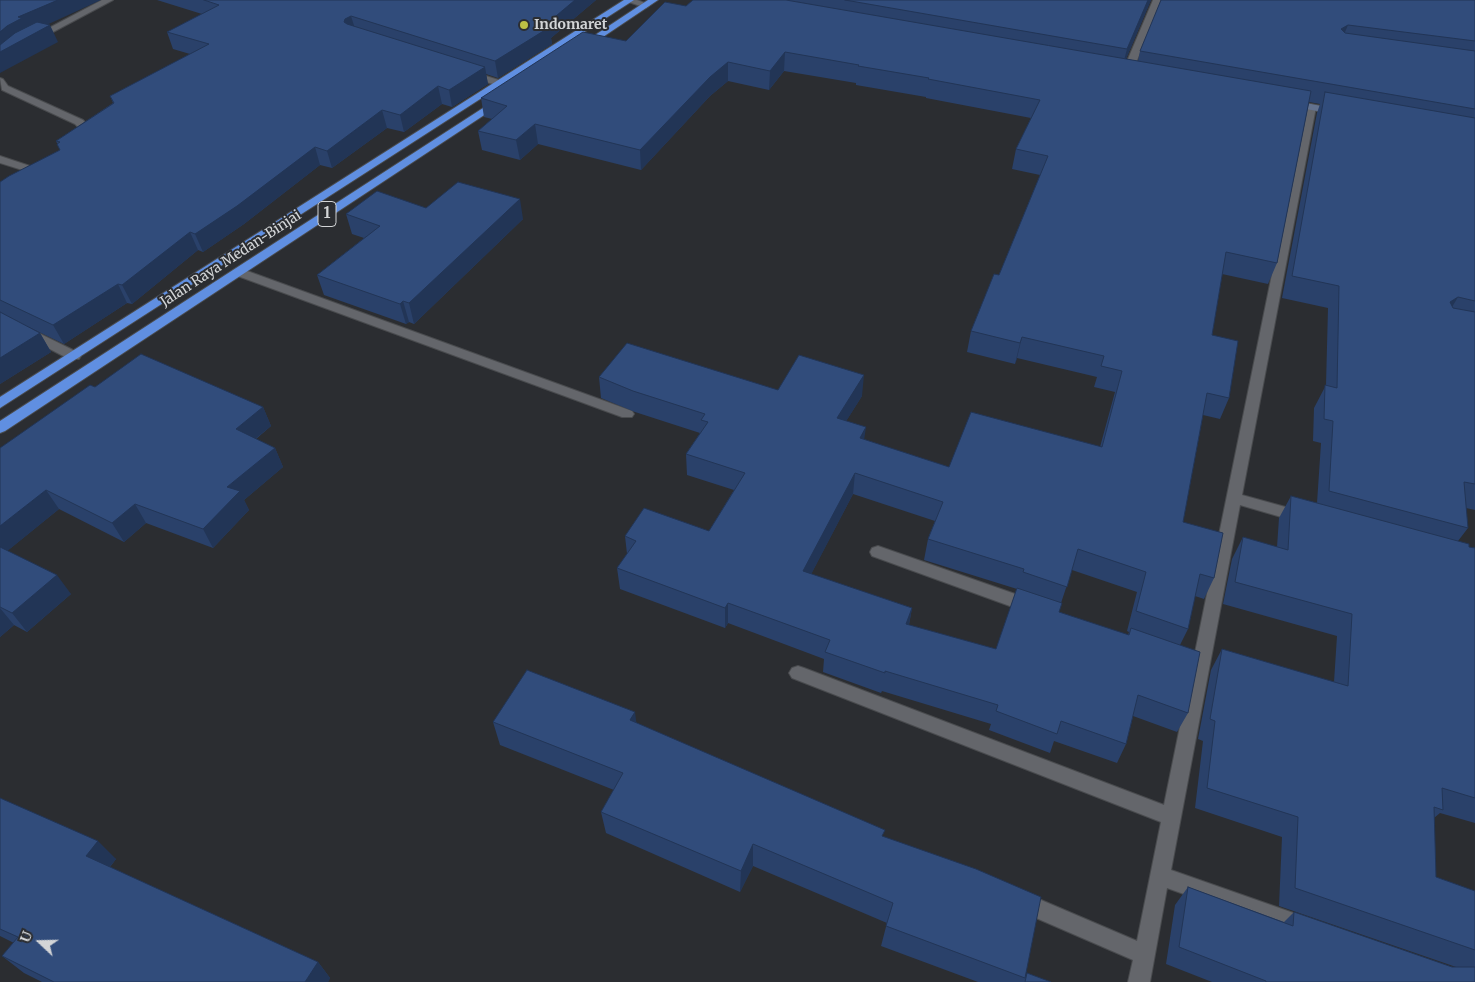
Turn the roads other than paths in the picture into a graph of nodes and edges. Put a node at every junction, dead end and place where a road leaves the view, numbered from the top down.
1 (109, 0) edge
2 (629, 0) edge
3 (1157, 0) edge
4 (650, 3) edge
5 (26, 42) edge
6 (574, 52) edge
7 (454, 68) edge
8 (1127, 73) edge
9 (0, 80) edge
10 (499, 83) junction
11 (509, 94) edge
12 (1282, 102) edge
13 (1310, 108) junction
14 (1349, 114) edge
15 (72, 147) edge
16 (0, 160) edge
17 (16, 179) edge
18 (238, 272) junction
19 (0, 318) edge
20 (74, 356) junction
21 (0, 403) edge
22 (627, 414) dead end
23 (0, 428) edge
24 (1234, 498) junction
25 (1321, 522) edge
26 (878, 552) dead end
27 (1044, 611) edge
28 (1183, 661) edge
29 (1201, 668) junction
30 (798, 673) dead end
31 (1172, 817) junction
32 (1160, 876) junction
33 (1001, 892) edge
34 (1320, 932) edge
35 (1144, 955) junction
36 (1139, 982) edge

1 - 5 street
2 - 4 street
2 - 10 highway, Jalan Raya Medan-Binjai / 1
3 - 8 street
4 - 6 highway
7 - 10 street
9 - 15 street
10 - 20 highway, Jalan Raya Medan-Binjai / 1
11 - 18 highway, Jalan Raya Medan-Binjai / 1
12 - 13 main road
13 - 14 main road
13 - 24 street
16 - 17 street
18 - 22 street
18 - 23 highway, Jalan Raya Medan-Binjai / 1
19 - 20 street
20 - 21 highway, Jalan Raya Medan-Binjai / 1
24 - 25 street
24 - 29 street
26 - 27 street
28 - 29 street
29 - 31 street
30 - 31 street
31 - 32 street
32 - 34 street
32 - 35 street
33 - 35 street
35 - 36 street

